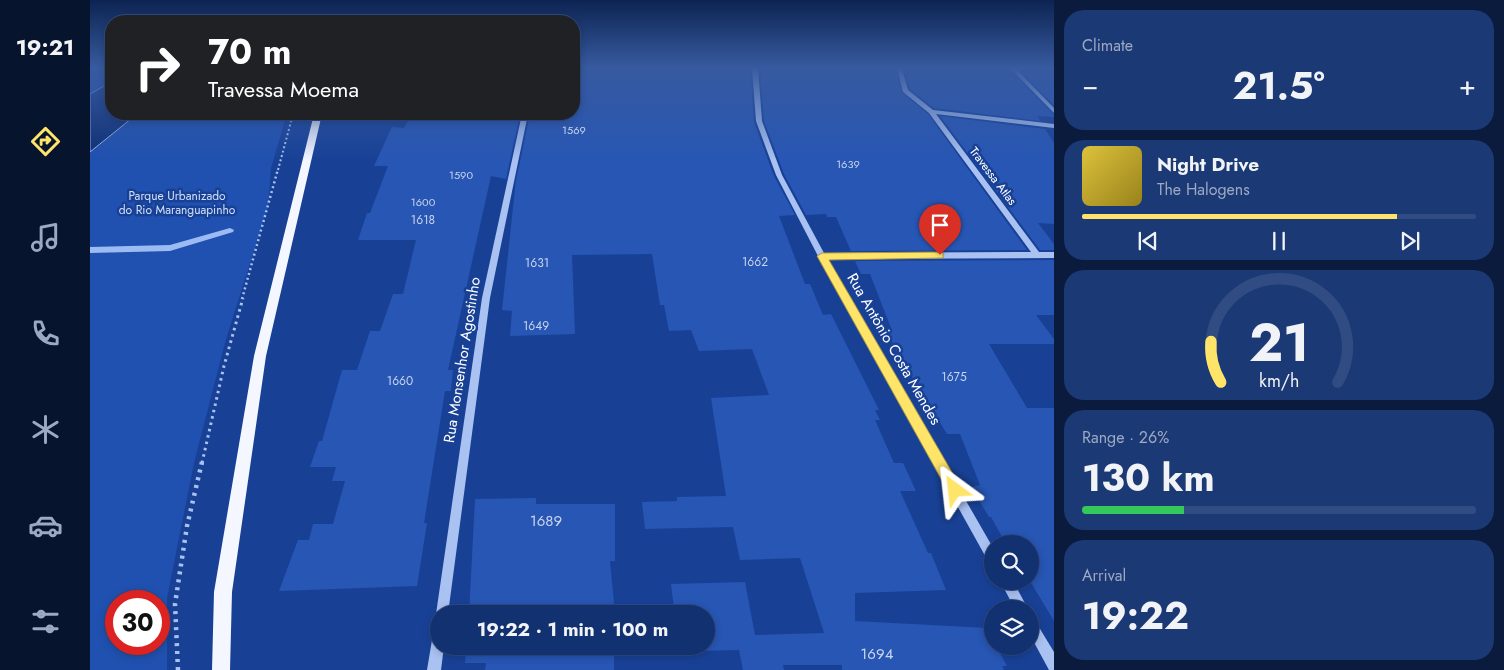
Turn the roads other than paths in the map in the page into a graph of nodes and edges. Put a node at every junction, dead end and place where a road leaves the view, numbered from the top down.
1 (757, 99) edge
2 (915, 99) edge
3 (1043, 99) edge
4 (1054, 111) edge
5 (931, 112) junction
6 (317, 120) edge
7 (524, 120) edge
8 (1054, 126) edge
9 (1037, 255) junction
10 (1054, 255) edge
11 (822, 256) junction
12 (984, 543) edge
13 (443, 605) edge
14 (1039, 639) edge
15 (436, 655) edge
16 (1054, 665) edge
17 (221, 670) edge
18 (434, 670) edge

1 - 11 street, Rua Antônio Costa Mendes
2 - 5 lane, Travessa Atlas
3 - 4 street
5 - 8 lane
5 - 9 lane, Travessa Atlas
6 - 17 main road
7 - 13 street, Rua Monsenhor Agostinho
9 - 10 street
9 - 11 street
11 - 12 street, Rua Antônio Costa Mendes
14 - 16 street
15 - 18 street

